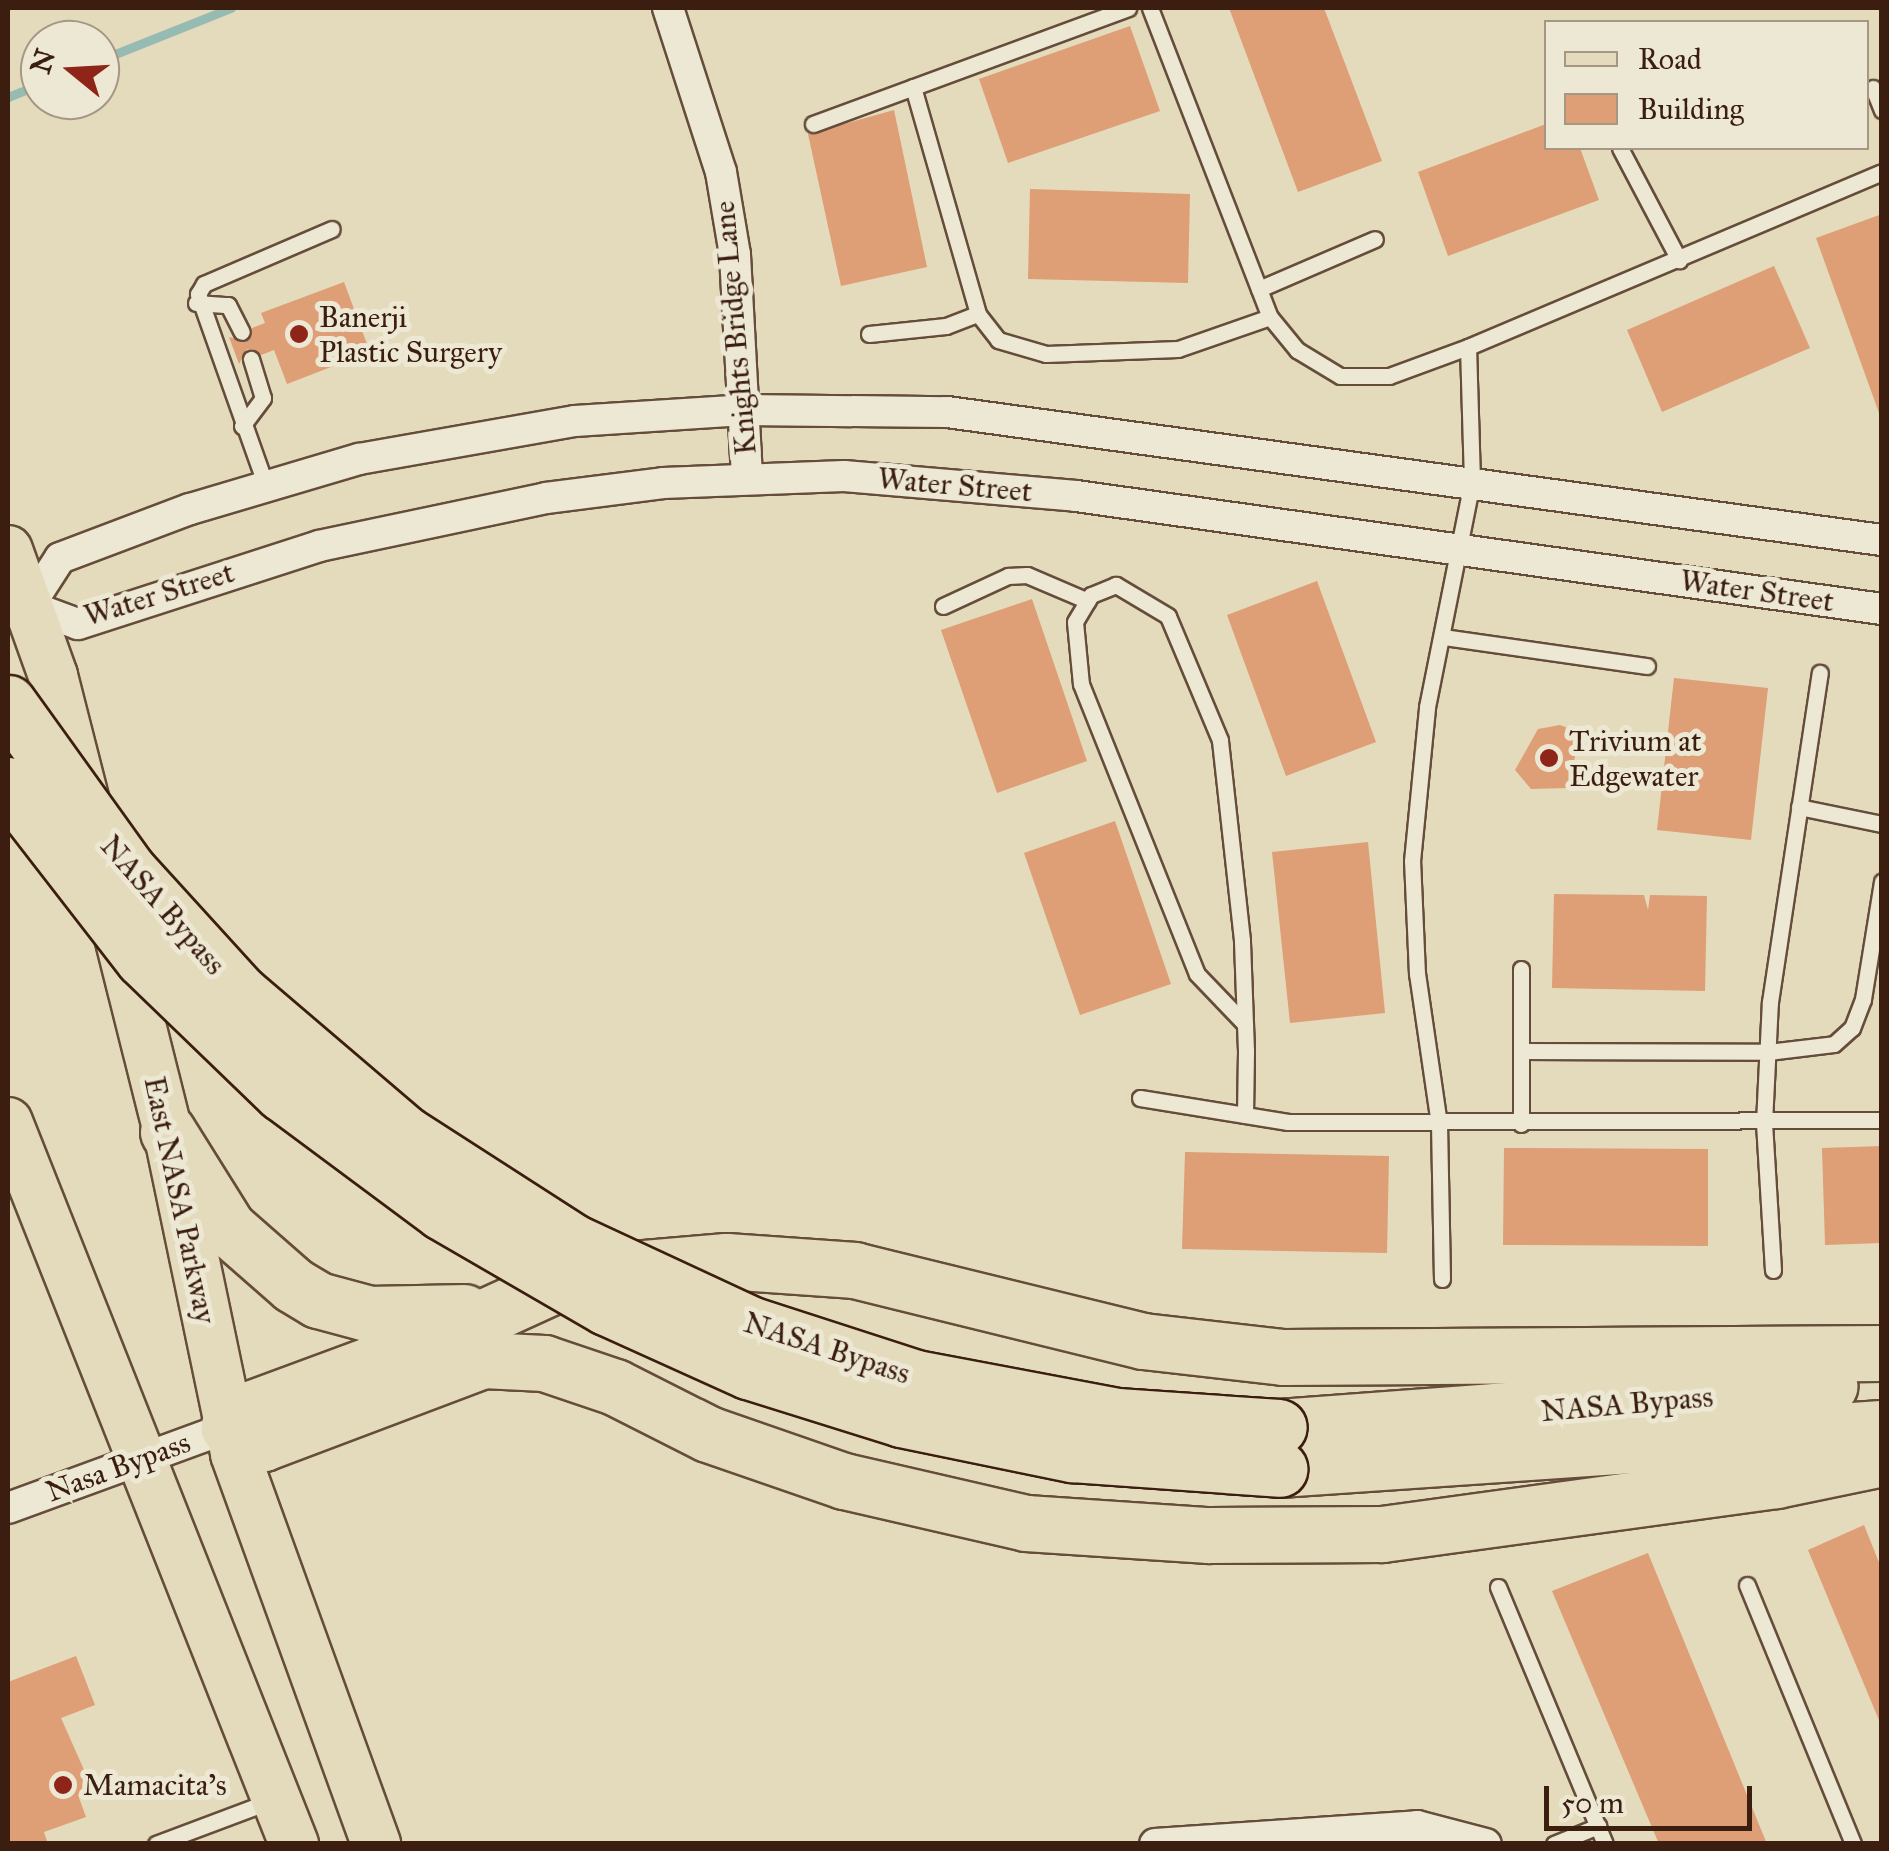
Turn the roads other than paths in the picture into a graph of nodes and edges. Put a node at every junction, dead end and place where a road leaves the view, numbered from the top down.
1 (668, 8) edge
2 (1128, 8) edge
3 (1150, 8) edge
4 (913, 87) junction
5 (1873, 88) dead end
6 (1882, 110) edge
7 (813, 124) dead end
8 (1621, 150) edge
9 (1882, 172) edge
10 (332, 230) dead end
11 (1375, 239) dead end
12 (1679, 260) junction
13 (1259, 288) junction
14 (196, 303) junction
15 (978, 314) junction
16 (1270, 317) junction
17 (242, 332) dead end
18 (869, 334) dead end
19 (1468, 348) junction
20 (251, 359) dead end
21 (744, 410) junction
22 (242, 426) junction
23 (748, 477) junction
24 (1472, 481) junction
25 (266, 486) junction
26 (1882, 540) edge
27 (1462, 548) junction
28 (8, 550) edge
29 (1088, 602) junction
30 (943, 606) dead end
31 (1882, 609) edge
32 (18, 611) edge
33 (1443, 637) junction
34 (1647, 666) dead end
35 (1820, 674) dead end
36 (8, 703) edge
37 (8, 785) edge
38 (1799, 808) junction
39 (1882, 824) edge
40 (1882, 882) edge
41 (1521, 970) dead end
42 (1245, 1024) junction
43 (1521, 1050) junction
44 (1768, 1052) junction
45 (1140, 1098) dead end
46 (1245, 1115) junction
47 (1882, 1120) edge
48 (8, 1122) edge
49 (1764, 1123) junction
50 (1440, 1124) junction
51 (1521, 1124) junction
52 (168, 1132) junction
53 (1773, 1270) dead end
54 (1442, 1279) dead end
55 (502, 1308) junction
56 (1882, 1352) edge
57 (1882, 1382) edge
58 (229, 1428) junction
59 (1882, 1428) edge
60 (1279, 1448) junction
61 (145, 1456) junction
62 (1882, 1458) edge
63 (8, 1508) edge
64 (1748, 1585) dead end
65 (1498, 1587) dead end
66 (276, 1798) junction
67 (1598, 1826) junction
68 (1312, 1837) edge
69 (156, 1844) edge
70 (294, 1844) edge
71 (376, 1844) edge
72 (1155, 1844) edge
73 (1486, 1844) edge
74 (1554, 1844) edge
75 (1606, 1844) edge
76 (1853, 1844) edge

1 - 21 street, Knights Bridge Lane
2 - 4 lane
3 - 13 lane
4 - 7 lane
4 - 15 lane
5 - 6 lane
8 - 12 lane
9 - 12 lane
10 - 14 lane
11 - 13 lane
12 - 19 lane
13 - 16 lane
14 - 17 lane
14 - 22 lane
15 - 16 lane
15 - 18 lane
16 - 19 lane
19 - 24 lane
20 - 22 lane
21 - 23 street, Knights Bridge Lane
21 - 24 street, Water Street
21 - 25 street, Water Street
22 - 25 lane
23 - 27 street, Water Street
23 - 32 street, Water Street
24 - 26 street, Water Street
24 - 27 lane
25 - 32 street, Water Street
27 - 31 street, Water Street
27 - 33 lane
28 - 32 main road, East NASA Parkway
29 - 30 lane
29 - 42 lane
29 - 42 lane
32 - 52 main road, East NASA Parkway
33 - 34 lane
33 - 50 lane
35 - 38 lane
36 - 60 highway, NASA Bypass, bridge
37 - 60 highway, NASA Bypass, bridge
38 - 39 lane
38 - 44 lane
40 - 44 lane
41 - 43 lane
42 - 46 lane
43 - 44 lane
43 - 51 lane
44 - 49 lane
45 - 46 lane
46 - 50 lane
47 - 49 lane
48 - 61 main road
49 - 51 lane
49 - 53 lane
50 - 51 lane
50 - 54 lane
52 - 55 highway
52 - 58 main road, East NASA Parkway
55 - 56 highway
55 - 58 highway
57 - 60 highway, NASA Bypass
58 - 61 street, Nasa Bypass
58 - 62 highway
58 - 71 main road, East NASA Parkway
59 - 60 highway, NASA Bypass
61 - 63 street, Nasa Bypass
61 - 66 main road
64 - 76 lane
65 - 67 lane
66 - 69 lane
66 - 70 main road
67 - 74 lane
67 - 75 lane
68 - 72 street
68 - 73 street

